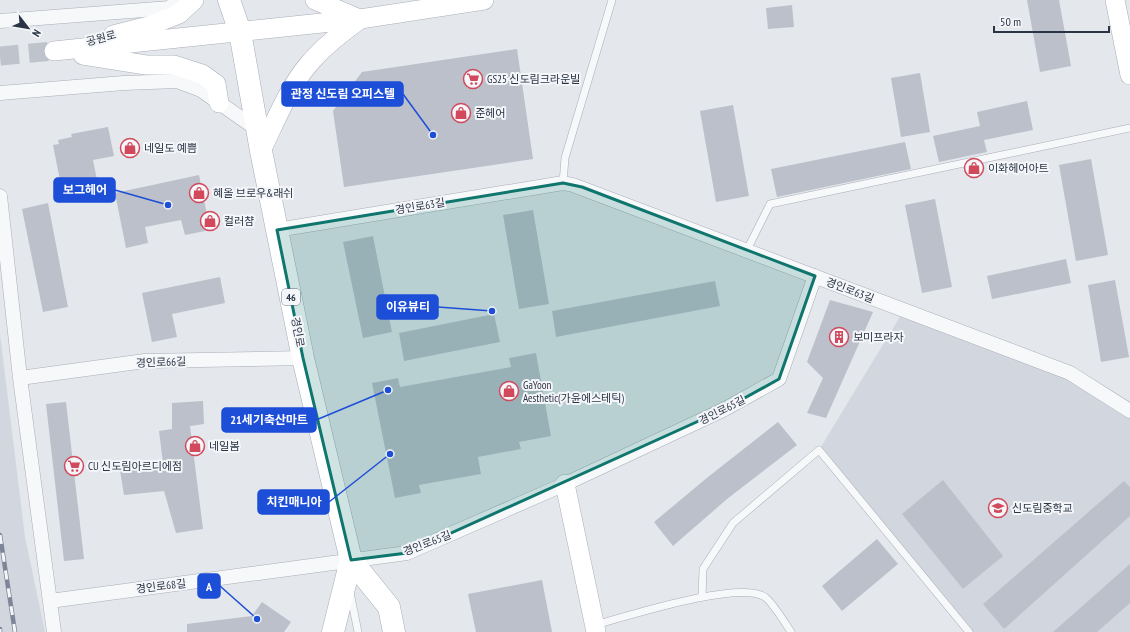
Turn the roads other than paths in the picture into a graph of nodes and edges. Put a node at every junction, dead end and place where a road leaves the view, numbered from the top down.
1 (177, 0) edge
2 (194, 0) edge
3 (229, 0) edge
4 (242, 0) edge
5 (315, 0) edge
6 (484, 0) edge
7 (612, 0) edge
8 (1115, 0) edge
9 (402, 6) edge
10 (360, 19) junction
11 (0, 21) edge
12 (240, 32) junction
13 (54, 51) junction
14 (1130, 75) edge
15 (0, 93) edge
16 (220, 102) junction
17 (1130, 128) edge
18 (260, 140) junction
19 (563, 183) junction
20 (0, 196) edge
21 (277, 230) junction
22 (747, 250) junction
23 (815, 276) junction
24 (302, 358) junction
25 (20, 378) junction
26 (1130, 412) edge
27 (565, 484) junction
28 (349, 567) junction
29 (702, 597) junction
30 (50, 601) junction
31 (595, 629) edge
32 (54, 632) edge
33 (333, 632) edge
34 (358, 632) edge
35 (394, 632) edge
36 (791, 632) edge
37 (969, 632) edge

1 - 11 street
2 - 13 street, 공원로
3 - 12 main road, 경인로 / 46
4 - 12 main road, 경인로 / 46
5 - 10 street
6 - 9 street
7 - 19 lane
8 - 14 street
9 - 10 street
10 - 12 street
10 - 18 street
12 - 13 street
12 - 18 main road, 경인로 / 46
13 - 16 street
15 - 16 street
16 - 18 street
17 - 22 lane
18 - 21 main road, 경인로 / 46
19 - 21 street, 경인로63길
19 - 22 street, 경인로63길
20 - 25 street
21 - 24 main road, 경인로 / 46
22 - 23 street, 경인로63길
23 - 26 street, 경인로63길
23 - 27 street, 경인로65길
24 - 25 street, 경인로66길
24 - 28 main road, 경인로 / 46
25 - 30 street
27 - 28 street, 경인로65길
27 - 31 street
28 - 30 street, 경인로68길
28 - 33 main road, 경인로 / 46
28 - 34 lane
28 - 35 main road, 경인로 / 46
29 - 31 lane
29 - 36 lane
29 - 37 lane
30 - 32 street

